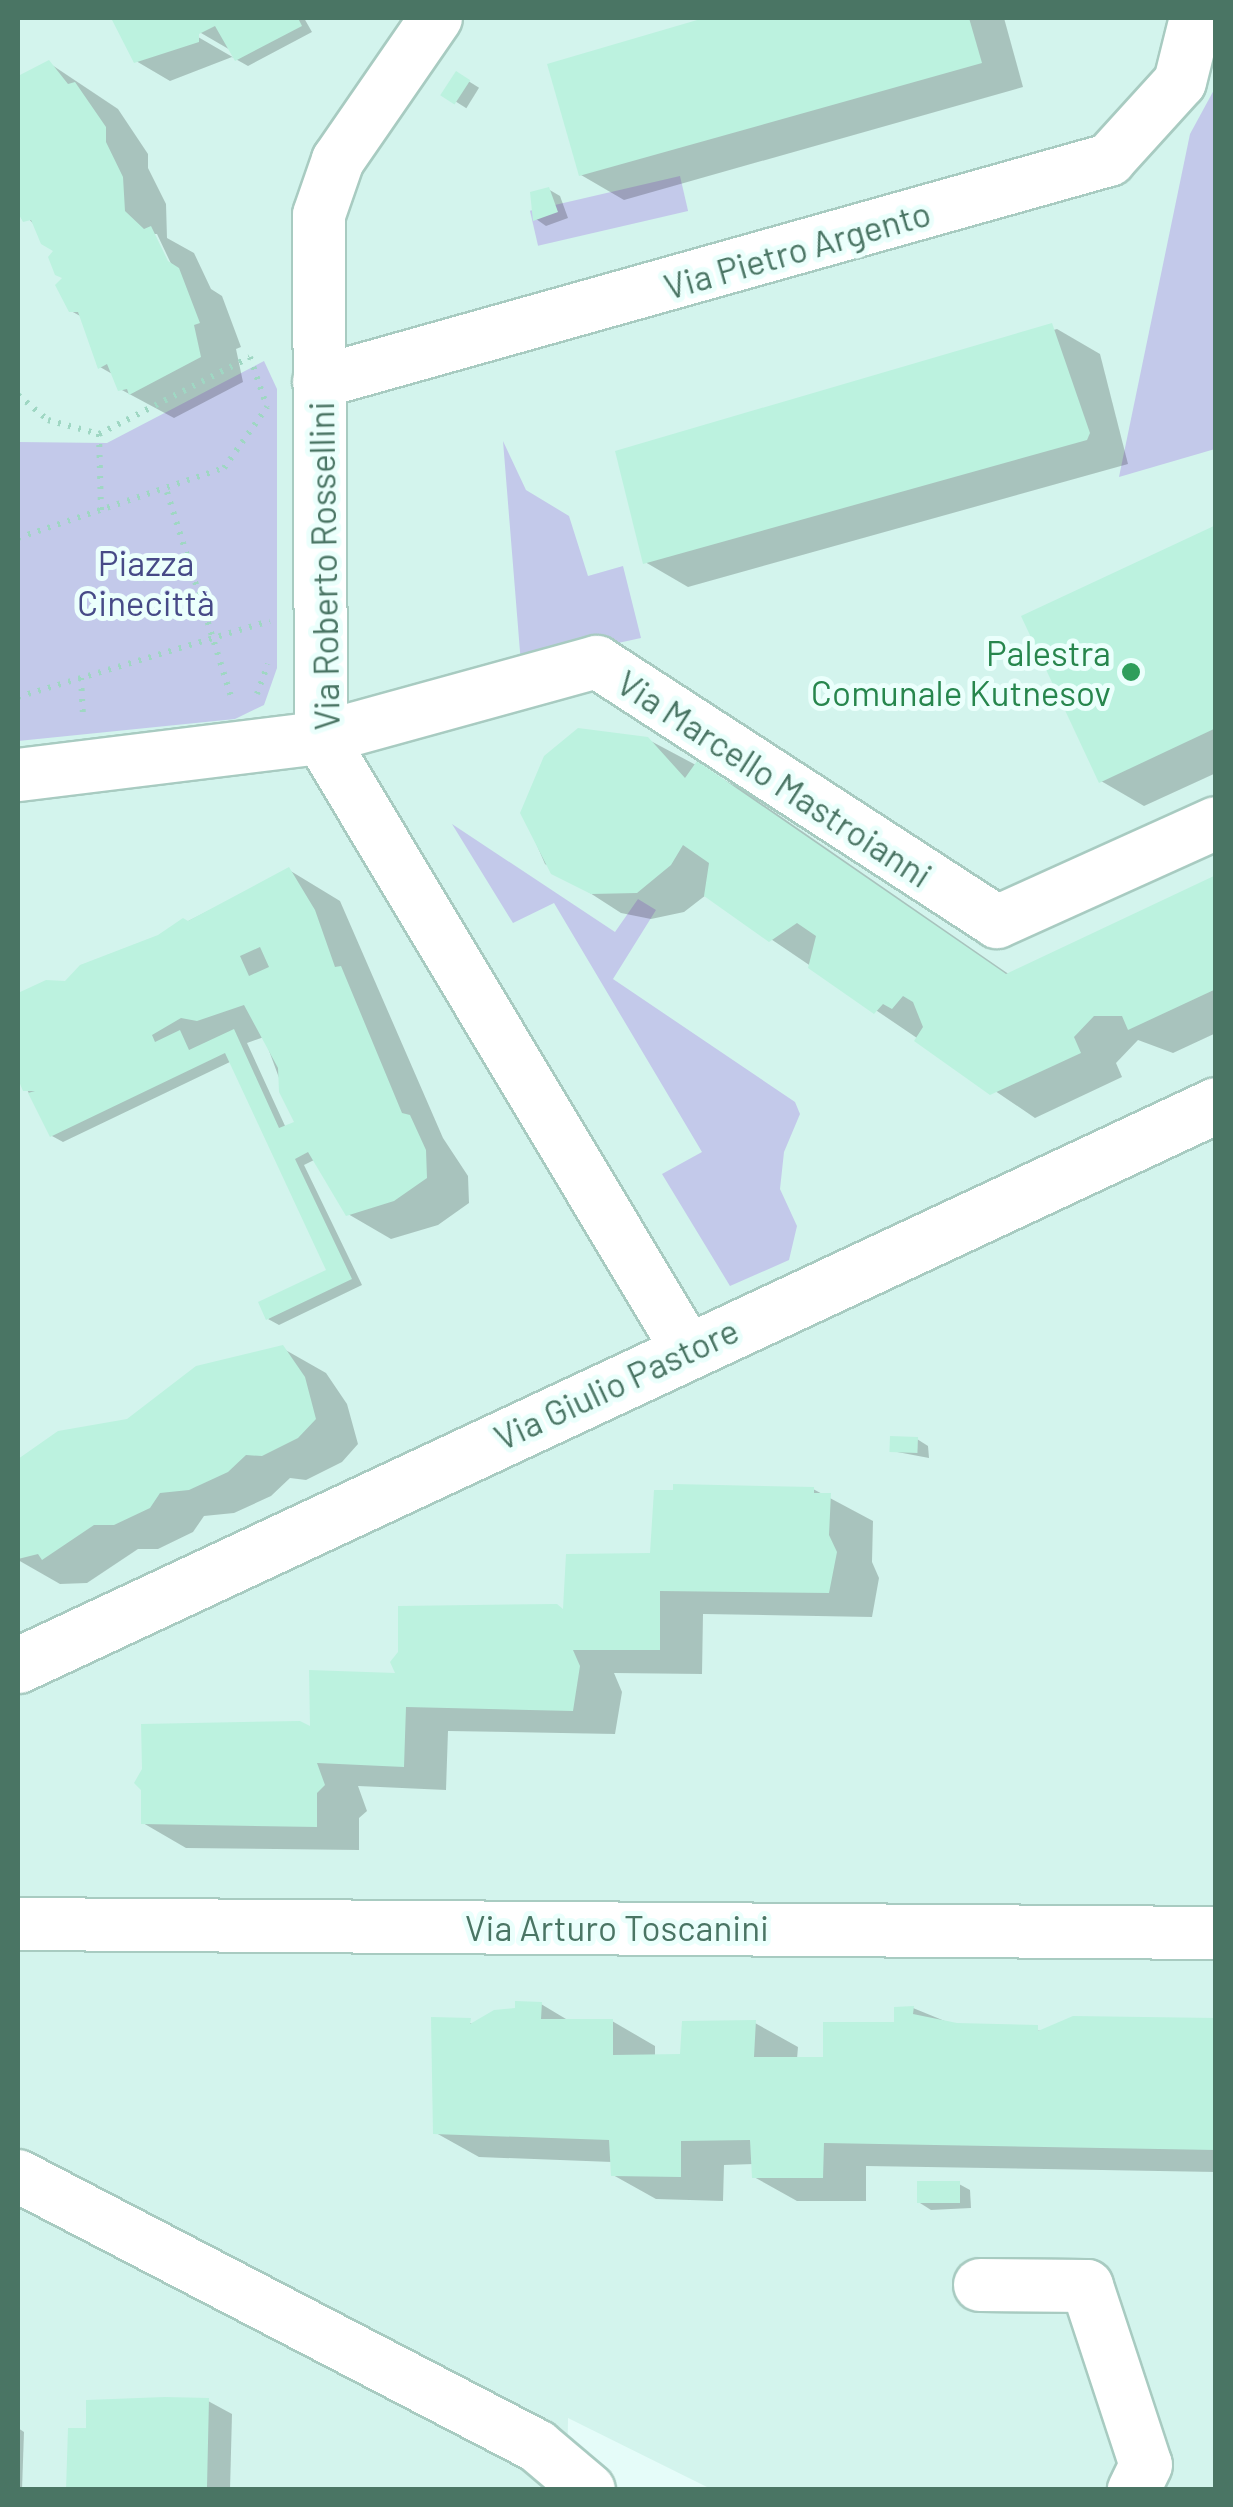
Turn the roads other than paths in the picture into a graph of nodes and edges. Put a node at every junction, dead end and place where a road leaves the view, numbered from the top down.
1 (436, 18) edge
2 (1196, 18) edge
3 (319, 382) junction
4 (321, 738) junction
5 (18, 775) edge
6 (1216, 823) edge
7 (1216, 1105) edge
8 (687, 1349) junction
9 (18, 1664) edge
10 (18, 1924) edge
11 (1216, 1933) edge
12 (18, 2176) edge
13 (980, 2286) dead end
14 (589, 2490) edge
15 (1134, 2490) edge

1 - 3 street, Via Roberto Rossellini
2 - 3 street, Via Pietro Argento
3 - 4 street, Via Roberto Rossellini
4 - 5 street, Via Marcello Mastroianni
4 - 6 street, Via Marcello Mastroianni
4 - 8 street, Via Roberto Rossellini
7 - 8 street, Via Giulio Pastore
8 - 9 street, Via Giulio Pastore
10 - 11 street, Via Arturo Toscanini
12 - 14 street
13 - 15 street

